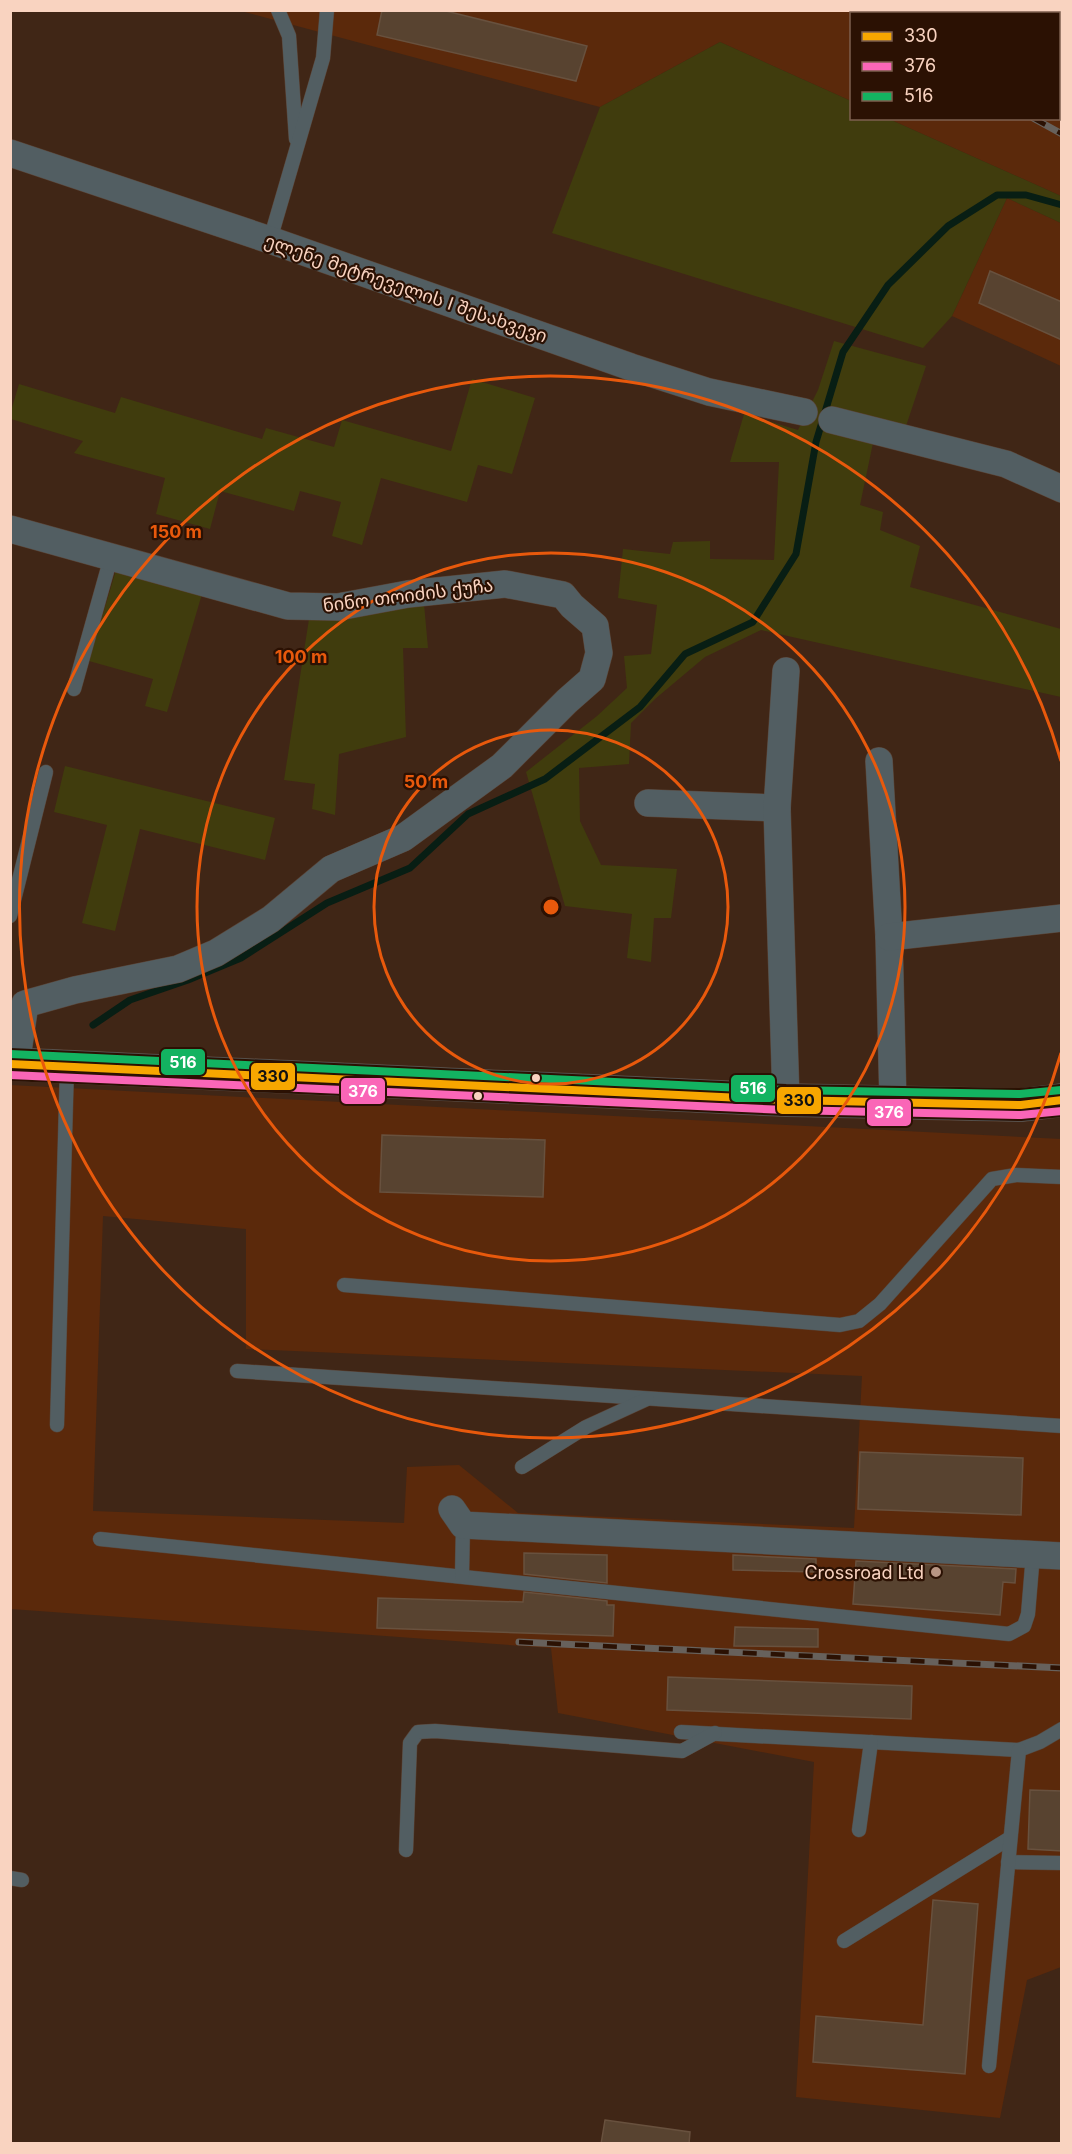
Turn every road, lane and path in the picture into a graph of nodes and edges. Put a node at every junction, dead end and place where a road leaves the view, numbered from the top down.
1 (278, 10) edge
2 (327, 10) edge
3 (297, 150) junction
4 (10, 153) edge
5 (270, 240) junction
6 (804, 412) dead end
7 (832, 420) dead end
8 (1062, 489) edge
9 (10, 530) edge
10 (111, 557) junction
11 (786, 671) dead end
12 (74, 689) dead end
13 (879, 761) dead end
14 (46, 772) dead end
15 (648, 803) dead end
16 (777, 808) junction
17 (10, 916) edge
18 (1062, 918) edge
19 (889, 937) junction
20 (18, 1000) edge
21 (13, 1065) edge
22 (67, 1067) junction
23 (786, 1100) junction
24 (1062, 1100) edge
25 (893, 1103) junction
26 (1062, 1177) edge
27 (344, 1285) dead end
28 (237, 1371) dead end
29 (649, 1398) junction
30 (57, 1425) dead end
31 (1062, 1426) edge
32 (522, 1467) dead end
33 (457, 1517) joint
34 (100, 1539) dead end
35 (1033, 1554) junction
36 (1062, 1556) edge
37 (462, 1576) junction
38 (1062, 1729) edge
39 (681, 1732) dead end
40 (715, 1733) junction
41 (871, 1742) junction
42 (1019, 1750) junction
43 (859, 1830) dead end
44 (1010, 1838) junction
45 (406, 1850) dead end
46 (1008, 1862) junction
47 (1062, 1863) edge
48 (844, 1941) dead end
49 (989, 2066) dead end

1 - 3 lane
2 - 3 lane
3 - 5 lane
4 - 5 street, ელენე მეტრეველის I შესახვევი
5 - 6 street, ელენე მეტრეველის I შესახვევი
7 - 8 street
9 - 10 street, ნინო თოიძის ქუჩა
10 - 12 lane
10 - 20 street, ნინო თოიძის ქუჩა
11 - 16 street
13 - 19 street
14 - 17 lane
15 - 16 street
16 - 23 street
18 - 19 street
19 - 25 street
20 - 21 street, ნინო თოიძის ქუჩა
21 - 22 street
22 - 23 street
22 - 30 lane
23 - 25 street
24 - 25 street
26 - 27 lane
28 - 29 lane
29 - 31 lane
29 - 32 lane
33 - 35 street
33 - 37 lane
34 - 37 lane
35 - 36 street
35 - 37 lane
38 - 42 lane
39 - 40 lane
40 - 41 lane
40 - 45 lane
41 - 42 lane
41 - 43 lane
42 - 44 lane
44 - 46 lane
44 - 48 lane
46 - 47 lane
46 - 49 lane

